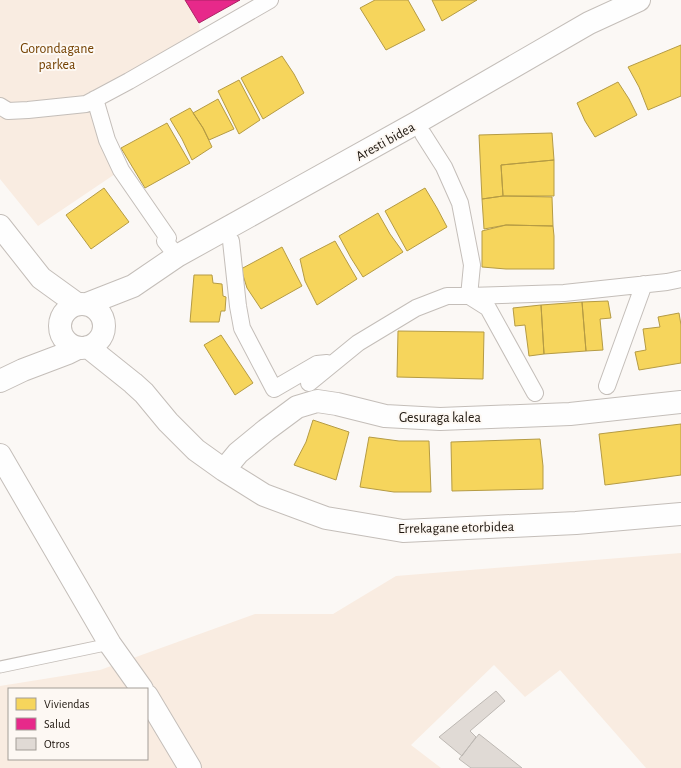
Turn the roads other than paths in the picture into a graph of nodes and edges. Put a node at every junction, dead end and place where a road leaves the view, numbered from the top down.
1 (270, 0) edge
2 (639, 0) edge
3 (95, 99) junction
4 (0, 106) edge
5 (423, 134) dead end
6 (0, 226) edge
7 (231, 241) dead end
8 (177, 256) junction
9 (41, 278) junction
10 (681, 279) edge
11 (644, 284) junction
12 (133, 286) junction
13 (470, 296) junction
14 (82, 304) junction
15 (60, 328) junction
16 (93, 338) junction
17 (333, 363) junction
18 (23, 370) junction
19 (0, 381) edge
20 (309, 383) dead end
21 (607, 386) dead end
22 (535, 392) dead end
23 (681, 402) edge
24 (0, 456) edge
25 (224, 470) junction
26 (681, 514) edge
27 (110, 644) junction
28 (0, 667) edge
29 (141, 688) edge
30 (148, 698) edge
31 (190, 768) edge

1 - 3 street
2 - 8 street, Aresti bidea
3 - 4 street
3 - 8 street
5 - 13 street
6 - 9 street
7 - 17 street
8 - 12 street, Aresti bidea
9 - 14 street
9 - 15 street
10 - 11 street
11 - 13 street
11 - 21 street
12 - 14 street, Aresti bidea
12 - 16 street, Aresti bidea
13 - 17 street
13 - 22 street
14 - 15 street
14 - 16 street
15 - 16 street
15 - 18 street, Aresti bidea
16 - 18 street, Aresti bidea
16 - 25 street, Errekagane etorbidea
17 - 20 street
18 - 19 street, Aresti bidea
23 - 25 street, Gesuraga kalea
24 - 27 street
25 - 26 street, Errekagane etorbidea
27 - 28 lane
27 - 29 street
30 - 31 street

